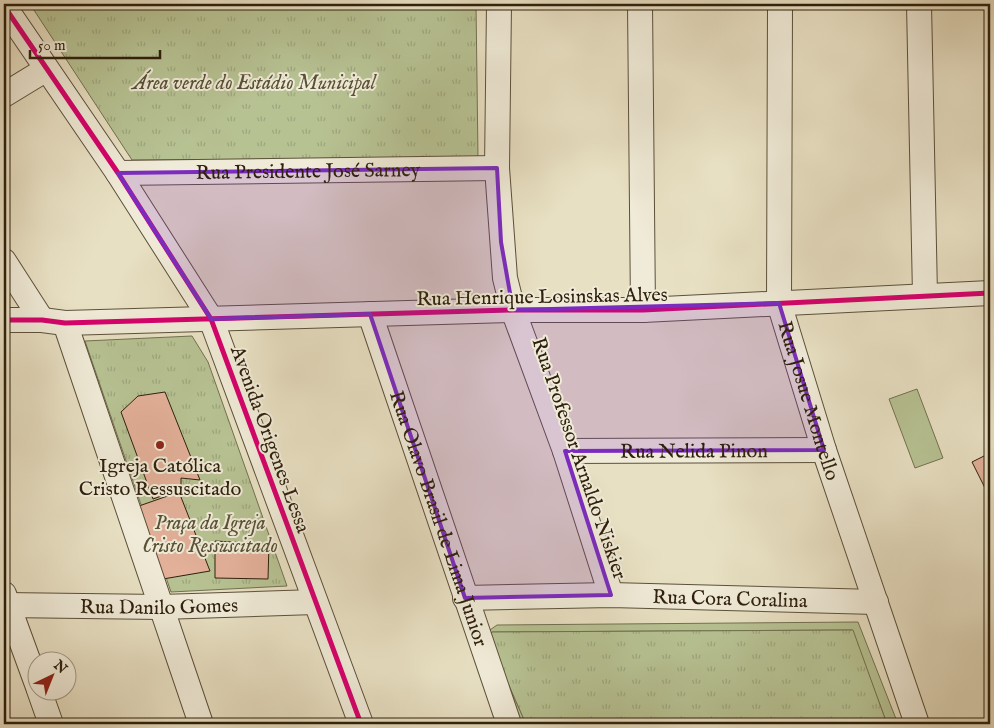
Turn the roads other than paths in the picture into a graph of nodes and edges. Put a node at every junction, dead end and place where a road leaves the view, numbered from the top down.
1 (499, 4) edge
2 (640, 4) edge
3 (780, 4) edge
4 (919, 4) edge
5 (4, 6) edge
6 (45, 70) junction
7 (4, 95) edge
8 (497, 168) junction
9 (118, 173) junction
10 (4, 260) edge
11 (990, 293) edge
12 (926, 295) junction
13 (779, 303) junction
14 (513, 310) junction
15 (643, 310) junction
16 (370, 314) junction
17 (211, 319) junction
18 (4, 320) edge
19 (42, 320) junction
20 (66, 323) junction
21 (824, 450) junction
22 (565, 451) junction
23 (611, 595) junction
24 (465, 598) junction
25 (5, 601) edge
26 (315, 602) junction
27 (876, 602) junction
28 (161, 607) junction
29 (28, 661) edge
30 (43, 700) edge
31 (51, 724) edge
32 (202, 724) edge
33 (361, 724) edge
34 (509, 724) edge
35 (917, 724) edge

1 - 8 street, Rua Professor Arnaldo Niskier
2 - 15 street
3 - 13 street, Rua Josue Montello
4 - 12 street
5 - 6 street, Avenida Origenes Lessa
6 - 7 street
6 - 9 street, Avenida Origenes Lessa
8 - 9 street, Rua Presidente José Sarney
8 - 14 street, Rua Professor Arnaldo Niskier
9 - 17 street, Avenida Origenes Lessa
10 - 19 street
11 - 12 street, Rua Henrique Losinskas Alves
12 - 13 street, Rua Henrique Losinskas Alves
13 - 15 street, Rua Henrique Losinskas Alves
13 - 21 street, Rua Josue Montello
14 - 15 street, Rua Henrique Losinskas Alves
14 - 16 street, Rua Henrique Losinskas Alves
14 - 22 street, Rua Professor Arnaldo Niskier
16 - 17 street, Rua Henrique Losinskas Alves
16 - 24 street, Rua Olavo Brasil de Lima Junior
17 - 20 street, Rua Henrique Losinskas Alves
17 - 26 street, Avenida Origenes Lessa
18 - 19 street, Rua Henrique Losinskas Alves
19 - 20 street, Rua Henrique Losinskas Alves
20 - 28 street
21 - 22 street, Rua Nelida Pinon
21 - 27 street, Rua Josue Montello
22 - 23 street, Rua Professor Arnaldo Niskier
23 - 24 street, Rua Cora Coralina
23 - 27 street, Rua Cora Coralina
24 - 34 street, Rua Olavo Brasil de Lima Junior
25 - 28 street, Rua Danilo Gomes
25 - 29 street
26 - 28 street, Rua Danilo Gomes
26 - 33 street, Avenida Origenes Lessa
27 - 35 street, Rua Josue Montello
28 - 32 street
30 - 31 street

